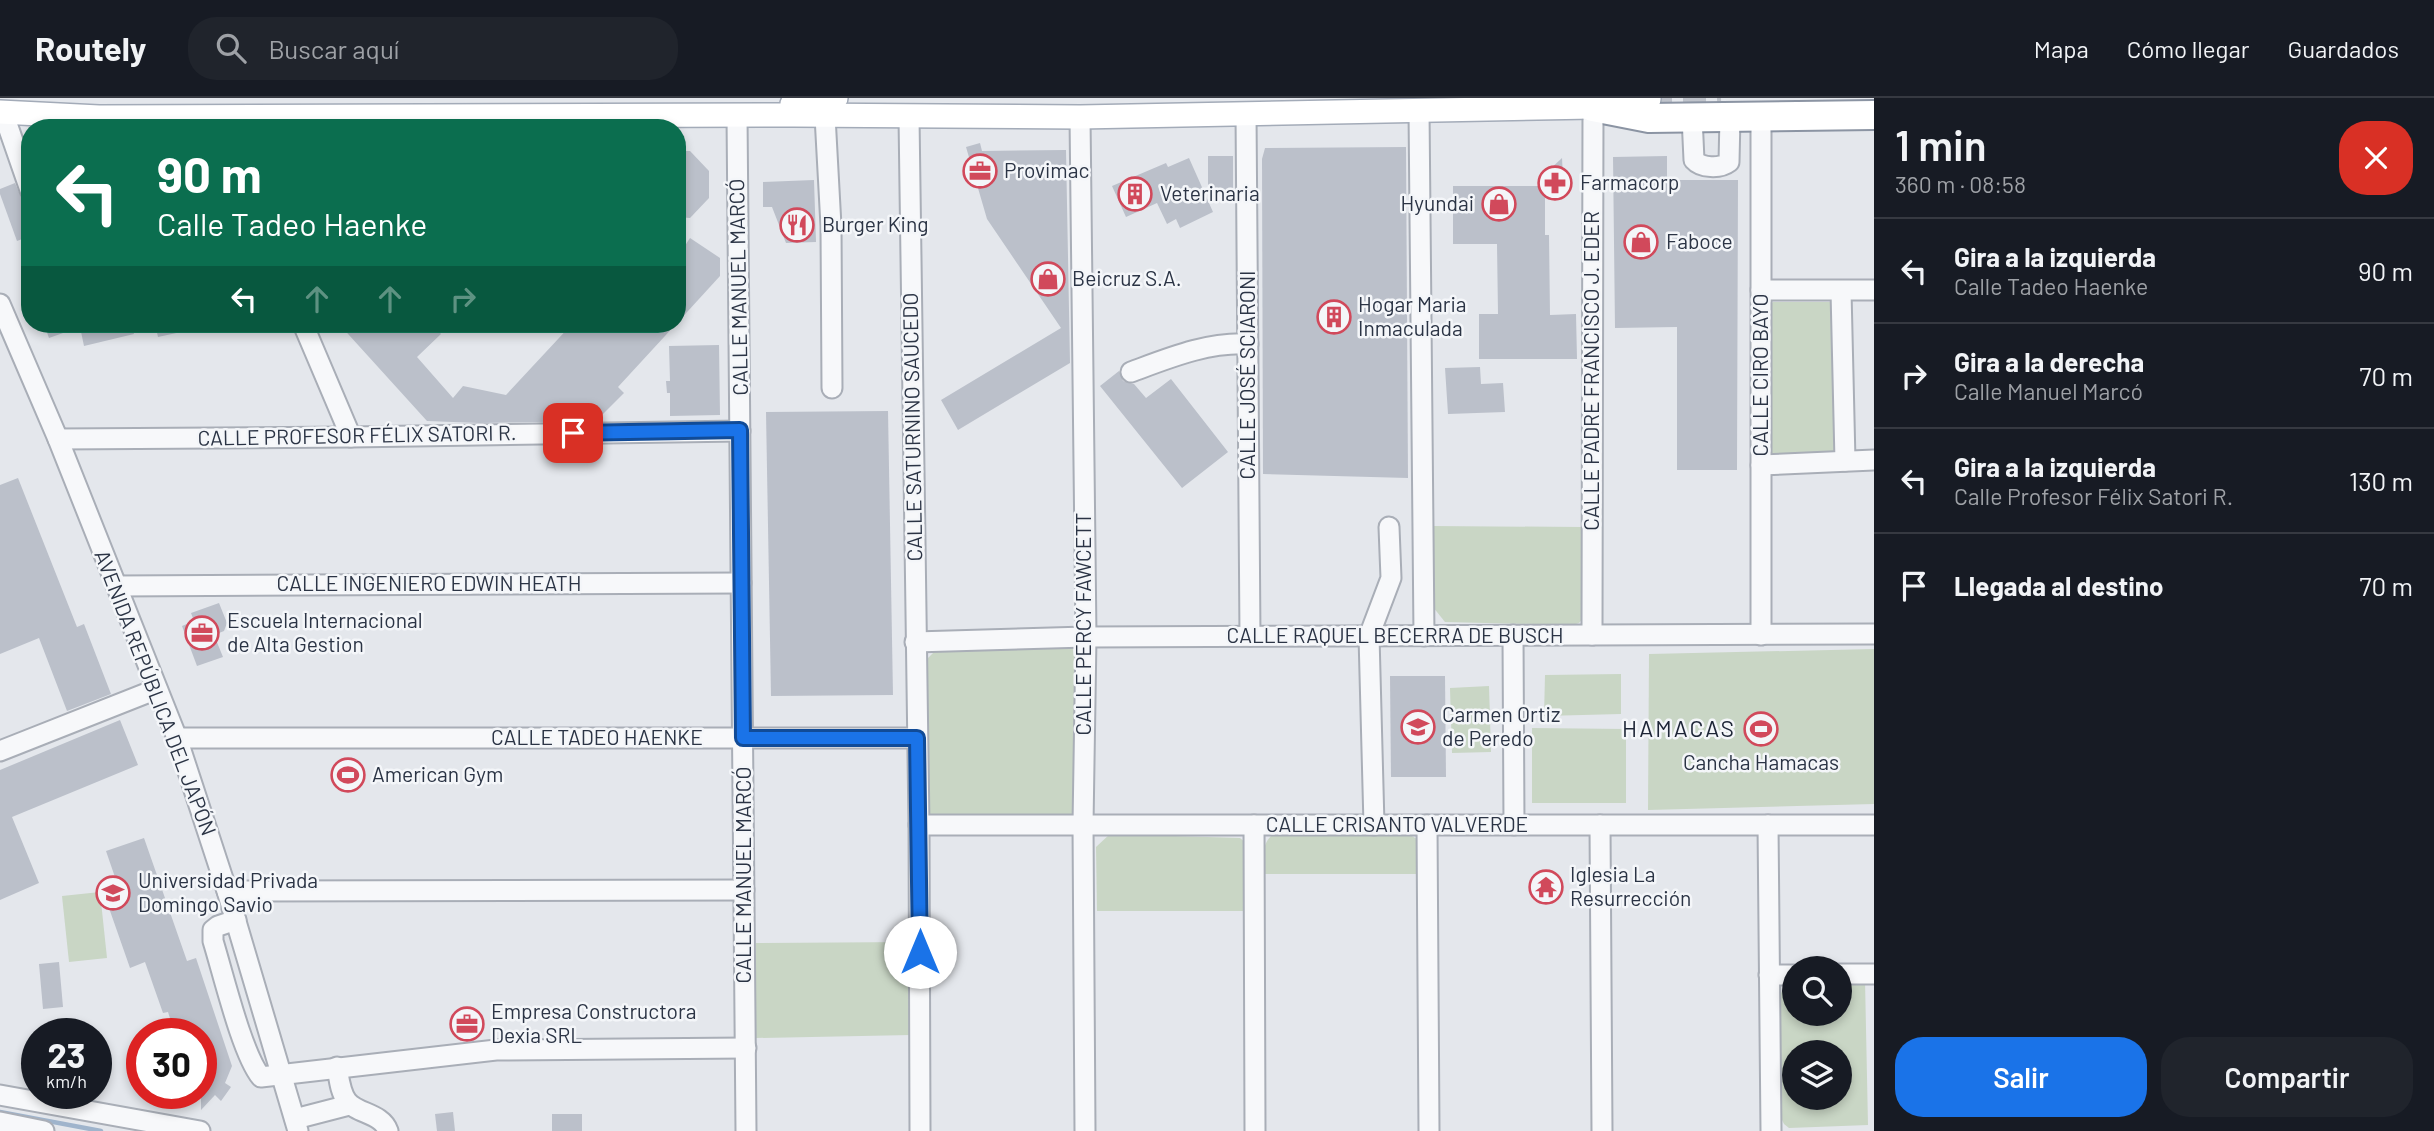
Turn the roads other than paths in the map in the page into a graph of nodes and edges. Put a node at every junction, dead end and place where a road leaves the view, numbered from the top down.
1 (964, 98) edge
2 (1649, 99) edge
3 (831, 107) edge
4 (1593, 107) junction
5 (1419, 110) junction
6 (2, 112) edge
7 (1246, 113) junction
8 (748, 115) junction
9 (1874, 115) edge
10 (1761, 116) junction
11 (909, 117) junction
12 (1005, 117) junction
13 (1080, 117) junction
14 (1692, 117) junction
15 (1731, 117) junction
16 (147, 119) edge
17 (445, 119) edge
18 (21, 165) edge
19 (1761, 290) junction
20 (1874, 290) edge
21 (1841, 291) junction
22 (0, 304) edge
23 (307, 333) edge
24 (1248, 344) junction
25 (1131, 372) dead end
26 (832, 388) dead end
27 (740, 430) junction
28 (351, 437) junction
29 (58, 439) junction
30 (1874, 460) edge
31 (1845, 461) junction
32 (1761, 466) junction
33 (1389, 527) dead end
34 (741, 583) junction
35 (116, 586) junction
36 (1874, 634) edge
37 (1513, 635) junction
38 (1592, 635) junction
39 (1761, 635) junction
40 (1250, 636) junction
41 (1368, 636) junction
42 (1424, 636) junction
43 (1086, 637) junction
44 (915, 642) junction
45 (158, 689) junction
46 (177, 738) junction
47 (743, 738) junction
48 (917, 738) junction
49 (0, 751) edge
50 (919, 825) junction
51 (1083, 825) junction
52 (1254, 825) junction
53 (1374, 825) junction
54 (1427, 825) junction
55 (1514, 825) junction
56 (1600, 825) junction
57 (1768, 825) junction
58 (1874, 825) edge
59 (744, 890) junction
60 (227, 891) junction
61 (236, 920) junction
62 (1852, 974) edge
63 (1874, 974) edge
64 (1769, 975) junction
65 (1782, 975) edge
66 (746, 1048) junction
67 (337, 1067) junction
68 (283, 1076) junction
69 (0, 1095) edge
70 (349, 1105) junction
71 (0, 1122) edge
72 (296, 1125) edge
73 (44, 1131) edge
74 (200, 1131) edge
75 (388, 1131) edge
76 (746, 1131) edge
77 (920, 1131) edge
78 (1085, 1131) edge
79 (1255, 1131) edge
80 (1429, 1131) edge
81 (1602, 1131) edge
82 (1771, 1131) edge

1 - 12 main road
2 - 4 main road
3 - 8 main road
3 - 11 main road
3 - 26 street
4 - 5 main road
4 - 14 highway
4 - 38 street, CALLE PADRE FRANCISCO J. EDER
5 - 7 main road
5 - 42 street
6 - 16 main road
6 - 18 street
7 - 13 main road
7 - 24 street, CALLE JOSÉ SCIARONI
8 - 17 main road
8 - 27 street, CALLE MANUEL MARCÓ
9 - 10 highway
10 - 15 highway
10 - 19 street, CALLE CIRO BAYO
11 - 12 main road
11 - 44 street, CALLE SATURNINO SAUCEDO
12 - 13 main road
13 - 43 street, CALLE PERCY FAWCETT
14 - 15 highway
14 - 15 street
19 - 21 street
19 - 32 street, CALLE CIRO BAYO
20 - 21 street
21 - 31 street
22 - 29 street, AVENIDA REPÚBLICA DEL JAPÓN
23 - 28 street
24 - 25 street
24 - 40 street, CALLE JOSÉ SCIARONI
27 - 28 street, CALLE PROFESOR FÉLIX SATORI R.
27 - 34 street, CALLE MANUEL MARCÓ
28 - 29 street, CALLE PROFESOR FÉLIX SATORI R.
29 - 35 street, AVENIDA REPÚBLICA DEL JAPÓN
30 - 31 street
31 - 32 street
32 - 39 street, CALLE CIRO BAYO
33 - 41 street
34 - 35 street, CALLE INGENIERO EDWIN HEATH
34 - 47 street, CALLE MANUEL MARCÓ
35 - 45 street, AVENIDA REPÚBLICA DEL JAPÓN
36 - 39 street, CALLE RAQUEL BECERRA DE BUSCH
37 - 38 street, CALLE RAQUEL BECERRA DE BUSCH
37 - 42 street, CALLE RAQUEL BECERRA DE BUSCH
37 - 55 street
38 - 39 street, CALLE RAQUEL BECERRA DE BUSCH
40 - 41 street, CALLE RAQUEL BECERRA DE BUSCH
40 - 43 street, CALLE RAQUEL BECERRA DE BUSCH
41 - 42 street, CALLE RAQUEL BECERRA DE BUSCH
41 - 53 street
43 - 44 street, CALLE RAQUEL BECERRA DE BUSCH
43 - 51 street, CALLE PERCY FAWCETT
44 - 48 street, CALLE SATURNINO SAUCEDO
45 - 46 street, AVENIDA REPÚBLICA DEL JAPÓN
45 - 49 street
46 - 47 street, CALLE TADEO HAENKE
46 - 60 street, AVENIDA REPÚBLICA DEL JAPÓN
47 - 48 street, CALLE TADEO HAENKE
47 - 59 street, CALLE MANUEL MARCÓ
48 - 50 street
50 - 51 street, CALLE CRISANTO VALVERDE
50 - 77 street
51 - 52 street, CALLE CRISANTO VALVERDE
51 - 78 street, CALLE PERCY FAWCETT
52 - 53 street, CALLE CRISANTO VALVERDE
52 - 79 street
53 - 54 street, CALLE CRISANTO VALVERDE
54 - 55 street, CALLE CRISANTO VALVERDE
54 - 80 street
55 - 56 street, CALLE CRISANTO VALVERDE
56 - 57 street, CALLE CRISANTO VALVERDE
56 - 81 street
57 - 58 street, CALLE CRISANTO VALVERDE
57 - 64 street
59 - 60 street
59 - 66 street, CALLE MANUEL MARCÓ
60 - 61 street, AVENIDA REPÚBLICA DEL JAPÓN
61 - 68 street, AVENIDA REPÚBLICA DEL JAPÓN
61 - 68 street
62 - 63 street
64 - 65 street
64 - 82 street
66 - 67 street
66 - 76 street, CALLE MANUEL MARCÓ
67 - 68 street
67 - 70 street
68 - 72 street, AVENIDA REPÚBLICA DEL JAPÓN
69 - 74 street
70 - 72 street
70 - 75 street
71 - 73 street

